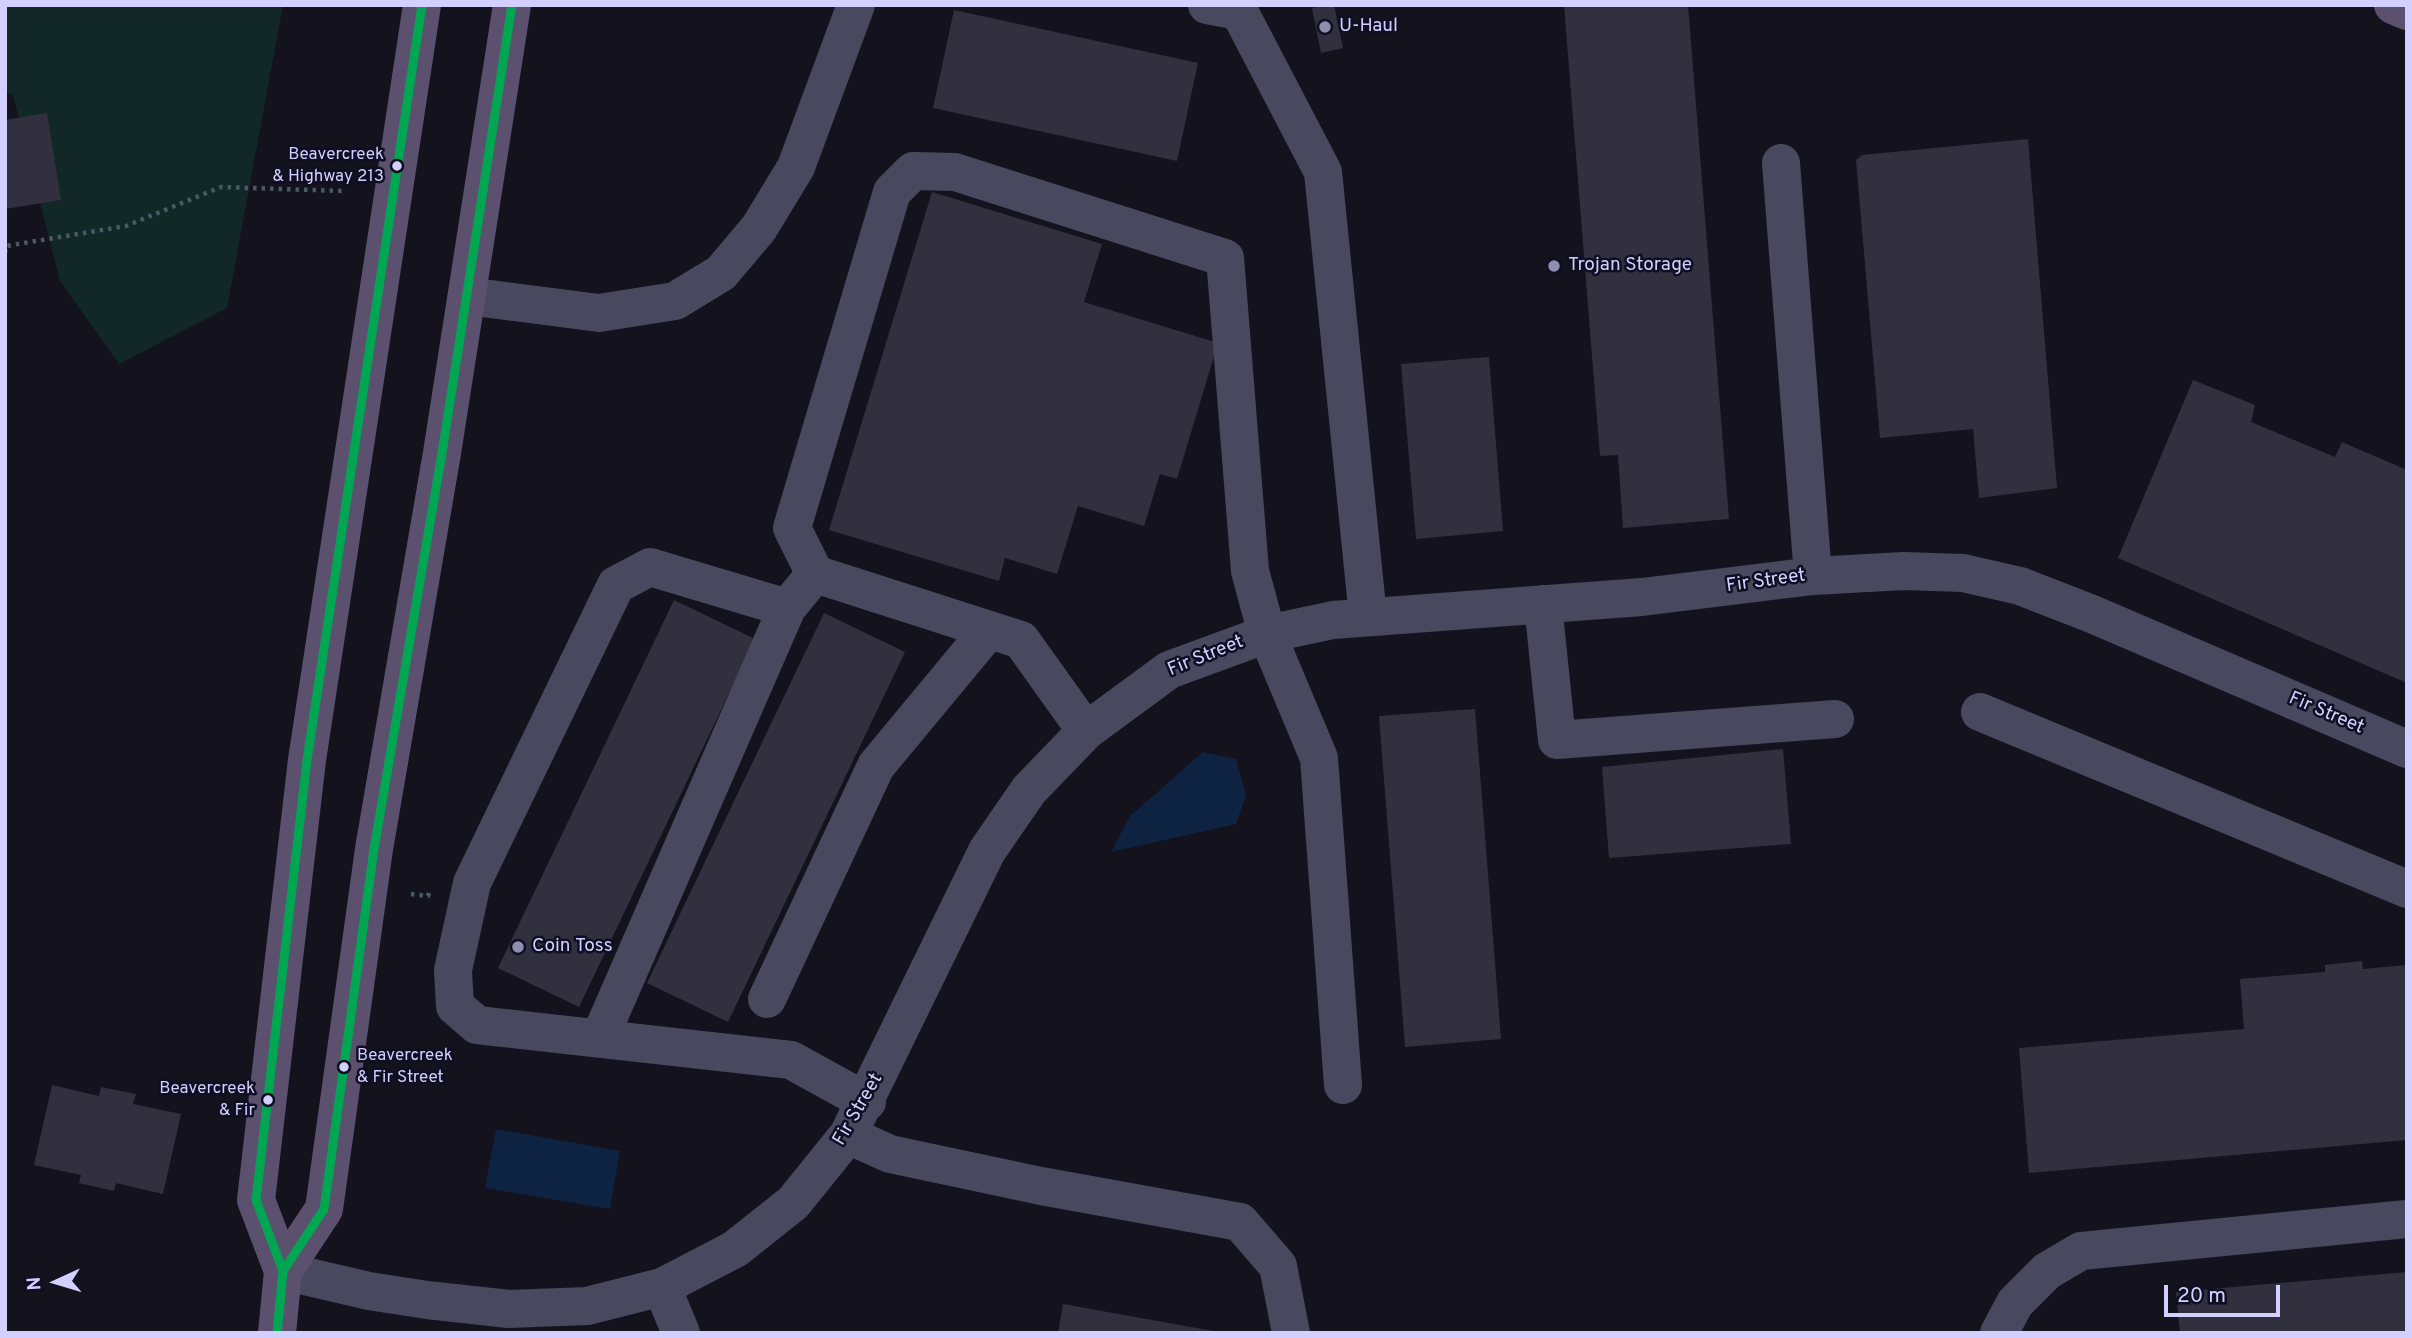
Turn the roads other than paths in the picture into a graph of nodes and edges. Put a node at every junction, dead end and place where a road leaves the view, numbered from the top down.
1 (422, 5) edge
2 (512, 5) edge
3 (856, 5) edge
4 (1208, 5) edge
5 (2393, 5) edge
6 (2407, 11) edge
7 (1781, 163) dead end
8 (467, 296) junction
9 (815, 574) junction
10 (1814, 576) junction
11 (1543, 604) junction
12 (787, 608) junction
13 (1368, 617) junction
14 (988, 631) junction
15 (1267, 634) junction
16 (1980, 712) dead end
17 (1835, 719) dead end
18 (1086, 731) junction
19 (2407, 749) edge
20 (2407, 889) edge
21 (767, 999) dead end
22 (600, 1037) junction
23 (1343, 1085) dead end
24 (867, 1102) junction
25 (848, 1135) junction
26 (2407, 1219) edge
27 (283, 1271) junction
28 (662, 1287) junction
29 (277, 1333) edge
30 (681, 1333) edge
31 (1291, 1333) edge
32 (1998, 1333) edge

1 - 27 main road
2 - 8 main road
3 - 8 street
4 - 13 street
5 - 6 main road
7 - 10 street
8 - 27 main road
9 - 12 street
9 - 14 street
9 - 15 street
10 - 11 street, Fir Street
10 - 19 street, Fir Street
11 - 13 street, Fir Street
11 - 17 street
12 - 22 street
12 - 22 street
13 - 15 street, Fir Street
14 - 18 street
14 - 21 street
15 - 18 street, Fir Street
15 - 23 street
16 - 20 street
18 - 24 street, Fir Street
22 - 24 street
24 - 25 street, Fir Street
25 - 28 street, Fir Street
25 - 31 street
26 - 32 street
27 - 28 street, Fir Street
27 - 29 main road
28 - 30 street

